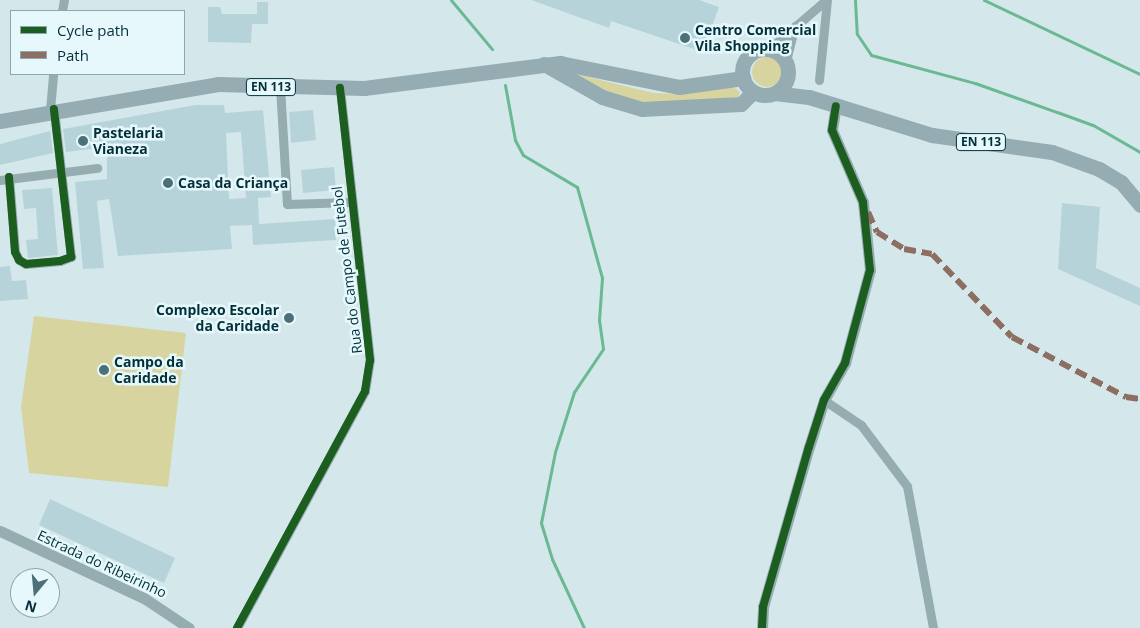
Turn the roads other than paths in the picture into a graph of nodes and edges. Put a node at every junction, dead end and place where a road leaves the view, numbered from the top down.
1 (826, 0) edge
2 (795, 26) junction
3 (769, 49) junction
4 (544, 64) junction
5 (788, 66) junction
6 (53, 75) edge
7 (743, 78) junction
8 (819, 80) dead end
9 (280, 87) junction
10 (340, 88) junction
11 (753, 92) junction
12 (775, 93) junction
13 (809, 97) junction
14 (836, 106) junction
15 (52, 109) junction
16 (0, 121) edge
17 (97, 168) dead end
18 (61, 170) junction
19 (4, 179) edge
20 (350, 202) junction
21 (1140, 205) edge
22 (824, 400) junction
23 (0, 531) edge
24 (189, 628) edge
25 (237, 628) edge
26 (762, 628) edge
27 (933, 628) edge

1 - 2 street
1 - 8 street
2 - 3 street
2 - 5 street
3 - 5 main road
3 - 7 main road
4 - 7 main road, EN 113
4 - 10 main road, EN 113
4 - 11 main road
5 - 12 main road
5 - 13 main road
6 - 15 street
7 - 11 main road
9 - 10 main road, EN 113
9 - 15 main road, EN 113
9 - 20 street
10 - 20 street, Rua do Campo de Futebol
11 - 12 main road, EN 113
12 - 13 main road, EN 113
13 - 14 main road, EN 113
14 - 21 main road, EN 113
14 - 22 street
15 - 16 main road, EN 113
15 - 18 street
17 - 18 street
18 - 19 street
18 - 19 street
20 - 25 street, Rua do Campo de Futebol
22 - 26 street
22 - 27 street
23 - 24 street, Estrada do Ribeirinho

